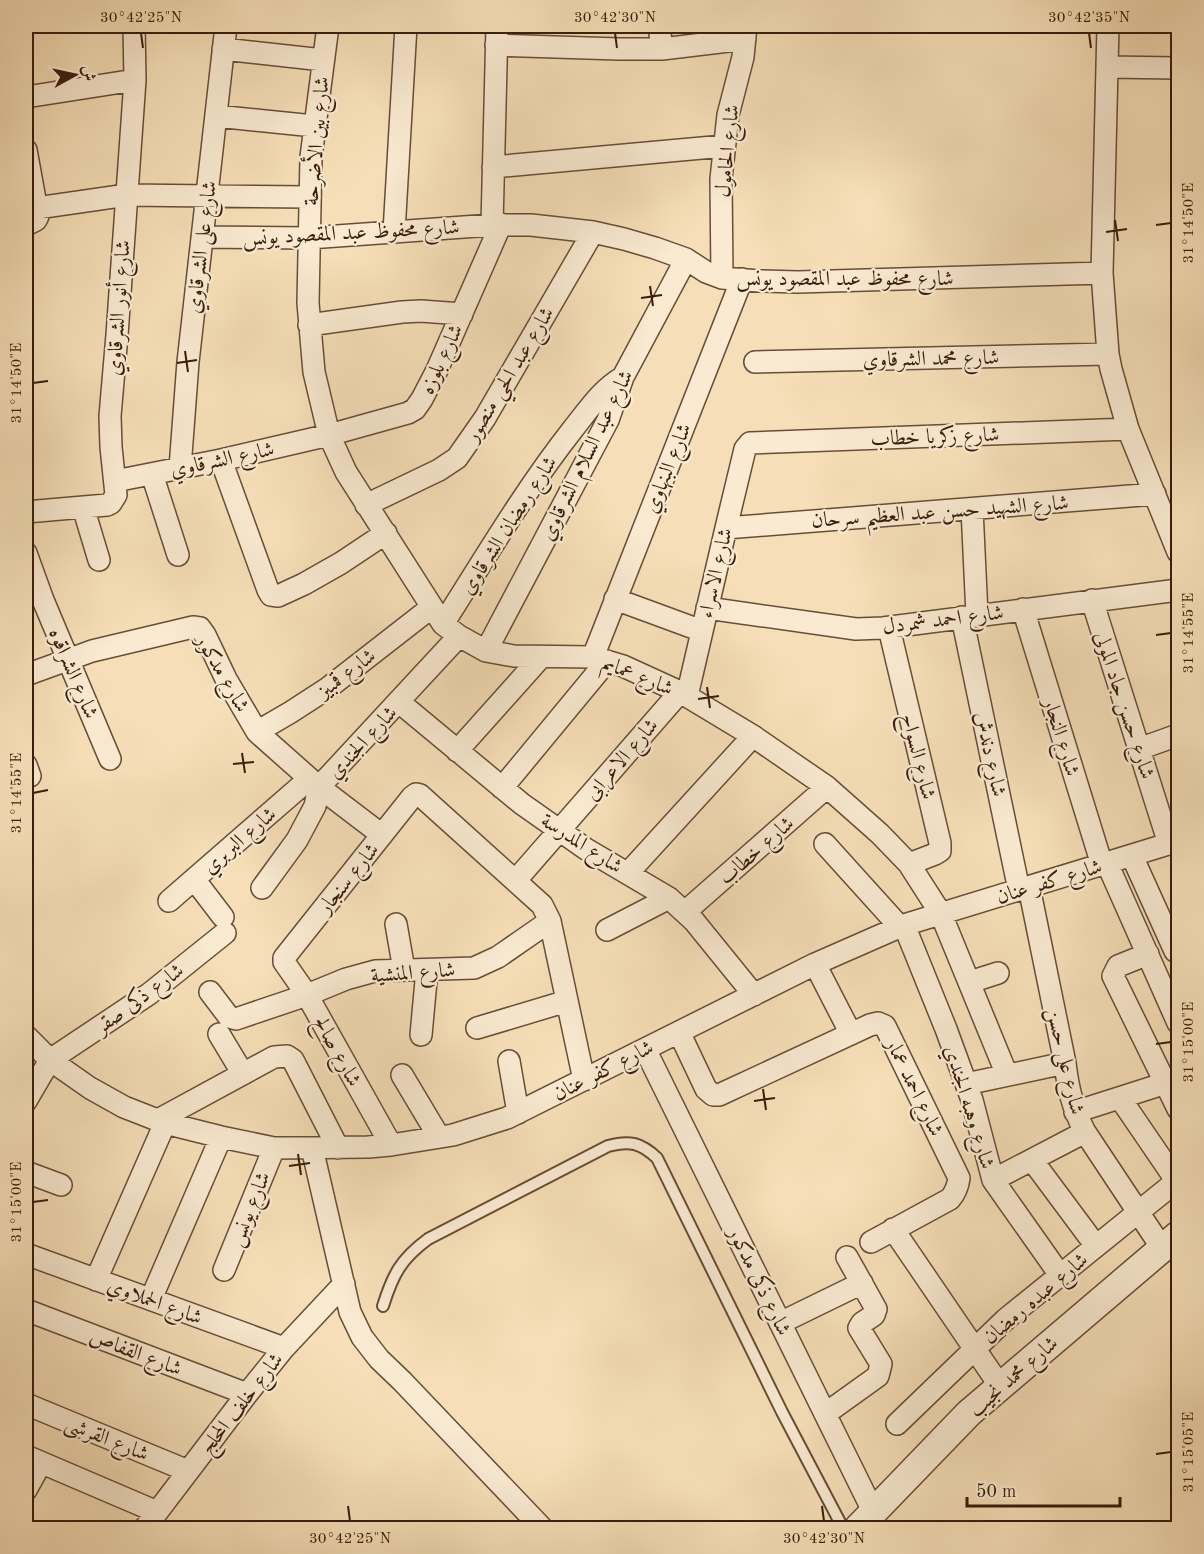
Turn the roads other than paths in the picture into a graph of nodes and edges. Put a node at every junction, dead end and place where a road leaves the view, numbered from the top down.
1 (135, 26) edge
2 (226, 26) edge
3 (328, 26) edge
4 (406, 26) edge
5 (659, 26) edge
6 (1108, 26) edge
7 (746, 32) edge
8 (496, 35) edge
9 (223, 49) junction
10 (662, 49) junction
11 (323, 60) junction
12 (1107, 67) junction
13 (1179, 68) edge
14 (135, 80) junction
15 (26, 97) edge
16 (216, 116) junction
17 (315, 126) junction
18 (724, 146) junction
19 (26, 150) edge
20 (493, 167) junction
21 (28, 175) edge
22 (127, 195) junction
23 (207, 196) junction
24 (310, 197) junction
25 (33, 218) edge
26 (496, 225) junction
27 (394, 232) junction
28 (593, 232) junction
29 (202, 237) junction
30 (309, 238) junction
31 (686, 259) junction
32 (1102, 273) junction
33 (732, 278) junction
34 (462, 314) junction
35 (309, 325) junction
36 (1108, 354) junction
37 (755, 362) dead end
38 (623, 377) junction
39 (1128, 429) junction
40 (329, 435) junction
41 (746, 449) joint
42 (221, 460) junction
43 (180, 468) junction
44 (152, 474) junction
45 (115, 481) junction
46 (1155, 494) junction
47 (366, 505) junction
48 (83, 507) junction
49 (972, 509) junction
50 (26, 512) edge
51 (726, 528) junction
52 (386, 533) junction
53 (1179, 552) edge
54 (26, 553) edge
55 (178, 555) dead end
56 (99, 560) dead end
57 (1179, 590) edge
58 (615, 599) junction
59 (1092, 600) junction
60 (707, 608) junction
61 (1023, 609) junction
62 (969, 616) junction
63 (445, 622) junction
64 (889, 628) junction
65 (702, 631) junction
66 (486, 651) junction
67 (541, 657) junction
68 (68, 659) junction
69 (600, 659) junction
70 (26, 675) edge
71 (683, 694) junction
72 (399, 702) junction
73 (257, 732) junction
74 (1179, 735) edge
75 (753, 736) junction
76 (1139, 748) junction
77 (457, 751) junction
78 (110, 759) dead end
79 (314, 783) junction
80 (828, 787) junction
81 (502, 788) junction
82 (558, 830) junction
83 (382, 835) junction
84 (1174, 842) edge
85 (825, 844) dead end
86 (1132, 856) junction
87 (909, 864) junction
88 (1104, 864) junction
89 (628, 873) junction
90 (194, 879) junction
91 (516, 880) junction
92 (262, 888) dead end
93 (1024, 889) junction
94 (669, 898) junction
95 (170, 901) dead end
96 (685, 912) junction
97 (942, 914) junction
98 (550, 921) junction
99 (396, 924) dead end
100 (902, 926) junction
101 (607, 930) dead end
102 (1177, 950) edge
103 (284, 958) joint
104 (1150, 958) junction
105 (815, 964) junction
106 (404, 970) junction
107 (427, 970) junction
108 (998, 973) dead end
109 (969, 982) junction
110 (210, 992) dead end
111 (306, 995) junction
112 (754, 995) junction
113 (567, 1001) junction
114 (1179, 1023) edge
115 (477, 1028) dead end
116 (679, 1032) junction
117 (219, 1034) dead end
118 (850, 1034) junction
119 (421, 1035) dead end
120 (26, 1036) edge
121 (645, 1049) junction
122 (50, 1060) junction
123 (509, 1061) dead end
124 (1065, 1063) junction
125 (243, 1074) junction
126 (402, 1075) dead end
127 (1008, 1075) junction
128 (584, 1080) junction
129 (1166, 1083) junction
130 (966, 1084) junction
131 (1120, 1098) junction
132 (26, 1101) edge
133 (1179, 1109) edge
134 (1075, 1112) junction
135 (518, 1113) junction
136 (161, 1122) junction
137 (1085, 1132) junction
138 (221, 1137) junction
139 (439, 1137) junction
140 (391, 1145) junction
141 (274, 1148) junction
142 (312, 1148) junction
143 (338, 1148) junction
144 (1032, 1160) junction
145 (26, 1172) edge
146 (993, 1180) junction
147 (1178, 1181) edge
148 (61, 1185) dead end
149 (1138, 1212) junction
150 (893, 1229) junction
151 (1170, 1241) edge
152 (871, 1242) dead end
153 (1096, 1246) junction
154 (26, 1254) edge
155 (847, 1257) dead end
156 (224, 1270) dead end
157 (1060, 1275) junction
158 (96, 1280) junction
159 (862, 1283) junction
160 (344, 1284) junction
161 (151, 1299) junction
162 (383, 1306) dead end
163 (26, 1310) edge
164 (780, 1323) junction
165 (284, 1348) junction
166 (974, 1350) junction
167 (1000, 1386) junction
168 (247, 1394) junction
169 (26, 1404) edge
170 (825, 1414) junction
171 (897, 1424) dead end
172 (33, 1459) edge
173 (188, 1471) junction
174 (26, 1490) edge
175 (151, 1520) edge
176 (866, 1521) edge
177 (542, 1528) edge
178 (843, 1528) edge

1 - 14 street, شارع أنور الشرقاوي
2 - 9 street, شارع على الشرقاوي
3 - 11 street, شارع بين الأضرحة
4 - 27 street
5 - 10 street
6 - 12 street
7 - 10 street
7 - 18 street, شارع الحامول
8 - 10 street
8 - 20 street
9 - 11 street
9 - 16 street, شارع على الشرقاوي
11 - 17 street, شارع بين الأضرحة
12 - 13 street
12 - 32 street
14 - 15 street
14 - 22 street, شارع أنور الشرقاوي
16 - 17 street
16 - 23 street, شارع على الشرقاوي
17 - 24 street, شارع بين الأضرحة
18 - 20 street
18 - 33 street, شارع الحامول
19 - 21 street
20 - 26 street
21 - 25 street
22 - 23 street
22 - 25 street
22 - 45 street, شارع أنور الشرقاوي
23 - 24 street
23 - 29 street, شارع على الشرقاوي
24 - 30 street, شارع بين الأضرحة
26 - 27 street, شارع محفوظ عبد المقصود يونس
26 - 28 street, شارع محفوظ عبد المقصود يونس
26 - 34 street, شارع بلوزه
27 - 30 street, شارع محفوظ عبد المقصود يونس
28 - 31 street, شارع محفوظ عبد المقصود يونس
28 - 47 street, شارع عبد الحي منصور
29 - 30 street, شارع محفوظ عبد المقصود يونس
29 - 43 street, شارع على الشرقاوي
30 - 35 street, شارع بين الأضرحة
31 - 33 street, شارع محفوظ عبد المقصود يونس
31 - 38 street, شارع عبد السلام الشرقاوي
32 - 33 street, شارع محفوظ عبد المقصود يونس
32 - 36 street
33 - 58 street, شارع البنهاوي
34 - 35 street
34 - 40 street, شارع بلوزه
35 - 40 street, شارع بين الأضرحة
36 - 37 street, شارع محمد الشرقاوي
36 - 39 street
38 - 63 street, شارع رمضان الشرقاوي
38 - 66 street, شارع عبد السلام الشرقاوي
39 - 41 street, شارع زكريا خطاب
39 - 46 street
40 - 42 street, شارع الشرقاوي
40 - 47 street, شارع عمايم
41 - 51 street, شارع الاسراء
42 - 43 street, شارع الشرقاوي
42 - 52 street
43 - 44 street, شارع الشرقاوي
44 - 45 street, شارع الشرقاوي
44 - 55 street
45 - 48 street, شارع أنور الشرقاوي
46 - 49 street, شارع الشهيد حسن عبد العظيم سرحان
46 - 53 street
47 - 52 street, شارع عمايم
48 - 50 street, شارع أنور الشرقاوي
48 - 56 street
49 - 51 street, شارع الشهيد حسن عبد العظيم سرحان
49 - 62 street, شارع دندش
51 - 60 street, شارع الاسراء
52 - 63 street, شارع عمايم
54 - 68 street, شارع الشراقوه
57 - 59 street, شارع احمد شمردل
58 - 65 street
58 - 69 street, شارع البنهاوي
59 - 61 street, شارع احمد شمردل
59 - 76 street, شارع حسن جاد المولى
60 - 64 street, شارع احمد شمردل
60 - 65 street, شارع الاسراء
61 - 62 street, شارع احمد شمردل
61 - 88 street, شارع النجار
62 - 64 street, شارع احمد شمردل
62 - 93 street, شارع دندش
63 - 66 street, شارع عمايم
63 - 72 street, شارع الجندي
63 - 73 street, شارع قمبيز
64 - 87 street, شارع السواح
65 - 71 street, شارع الاسراء
66 - 67 street, شارع عمايم
67 - 69 street, شارع عمايم
67 - 77 street
68 - 70 street, شارع مدكور
68 - 73 street, شارع مدكور
68 - 78 street, شارع الشراقوه
69 - 71 street, شارع عمايم
69 - 81 street, شارع البنهاوي
71 - 75 street, شارع عمايم
71 - 82 street, شارع الاعرابى
72 - 77 street, شارع المدرسة
72 - 79 street, شارع الجندي
73 - 79 street, شارع مدكور
74 - 76 street
75 - 80 street, شارع عمايم
75 - 89 street
76 - 84 street, شارع حسن جاد المولى
77 - 81 street, شارع المدرسة
79 - 83 street, شارع مدكور
79 - 90 street, شارع البربري
79 - 92 street, شارع الجندي
80 - 87 street, شارع عمايم
80 - 96 street, شارع خطاب
81 - 82 street, شارع المدرسة
82 - 89 street, شارع المدرسة
82 - 91 street, شارع الاعرابى
83 - 91 street, شارع سنجار
83 - 103 street, شارع سنجار
84 - 86 street, شارع كفر عنان
85 - 100 street
86 - 88 street, شارع كفر عنان
86 - 102 street
87 - 97 street, شارع عمايم
88 - 93 street, شارع كفر عنان
88 - 104 street, شارع النجار
89 - 94 street, شارع المدرسة
90 - 95 street, شارع البربري
90 - 122 street, شارع ذكى صقر
91 - 98 street
93 - 97 street, شارع كفر عنان
93 - 124 street, شارع على حسن
94 - 96 street, شارع المدرسة
94 - 101 street
96 - 112 street, شارع المدرسة
97 - 100 street, شارع كفر عنان
97 - 109 street, شارع عمايم
98 - 107 street, شارع المنشية
98 - 113 street
99 - 106 street
100 - 105 street, شارع كفر عنان
100 - 130 street, شارع وهبه الجندي
102 - 104 street
103 - 111 street, شارع صالح
104 - 114 street, شارع النجار
104 - 129 street
105 - 112 street, شارع كفر عنان
105 - 118 street
106 - 107 street, شارع المنشية
106 - 111 street, شارع المنشية
107 - 119 street
108 - 109 street
109 - 127 street, شارع عمايم
110 - 111 street, شارع المنشية
111 - 140 street, شارع صالح
112 - 116 street, شارع كفر عنان
113 - 115 street
113 - 128 street
116 - 118 street, شارع احمد عمار
116 - 121 street, شارع كفر عنان
117 - 125 street
118 - 150 street, شارع احمد عمار
120 - 122 street, شارع كفر عنان
121 - 128 street, شارع كفر عنان
121 - 164 street, شارع ذكى مدكور
122 - 132 street
122 - 136 street, شارع كفر عنان
123 - 135 street
124 - 127 street
124 - 134 street, شارع على حسن
125 - 136 street
125 - 143 street
126 - 139 street
127 - 130 street
128 - 135 street, شارع كفر عنان
129 - 131 street
129 - 133 street
130 - 146 street, شارع وهبه الجندي
131 - 134 street
131 - 147 street
134 - 137 street, شارع على حسن
135 - 139 street, شارع كفر عنان
136 - 138 street, شارع كفر عنان
136 - 158 street
137 - 144 street
137 - 149 street, شارع على حسن
138 - 141 street, شارع كفر عنان
138 - 161 street
139 - 140 street, شارع كفر عنان
140 - 143 street, شارع كفر عنان
141 - 142 street, شارع كفر عنان
141 - 156 street, شارع يونس
142 - 143 street, شارع كفر عنان
142 - 160 street
144 - 146 street
144 - 153 street
145 - 148 street
146 - 157 street, شارع وهبه الجندي
147 - 149 street, شارع عبده رمضان
149 - 151 street, شارع على حسن
149 - 153 street, شارع عبده رمضان
150 - 152 street, شارع احمد عمار
150 - 166 street
151 - 167 street, شارع محمد نجيب
153 - 157 street, شارع عبده رمضان
154 - 158 street, شارع الحملاوي
155 - 159 street
157 - 166 street, شارع عبده رمضان
158 - 161 street, شارع الحملاوي
159 - 164 street
159 - 170 street
160 - 165 street, شارع خلف المحلج
160 - 177 street
161 - 165 street, شارع الحملاوي
162 - 178 lane
163 - 168 street, شارع القفاص
164 - 170 street, شارع ذكى مدكور
165 - 168 street, شارع خلف المحلج
166 - 167 street
166 - 171 street, شارع عبده رمضان
167 - 176 street, شارع محمد نجيب
168 - 173 street, شارع خلف المحلج
169 - 173 street, شارع القرشى
170 - 176 street, شارع ذكى مدكور
172 - 174 street
172 - 175 street
173 - 175 street, شارع خلف المحلج

